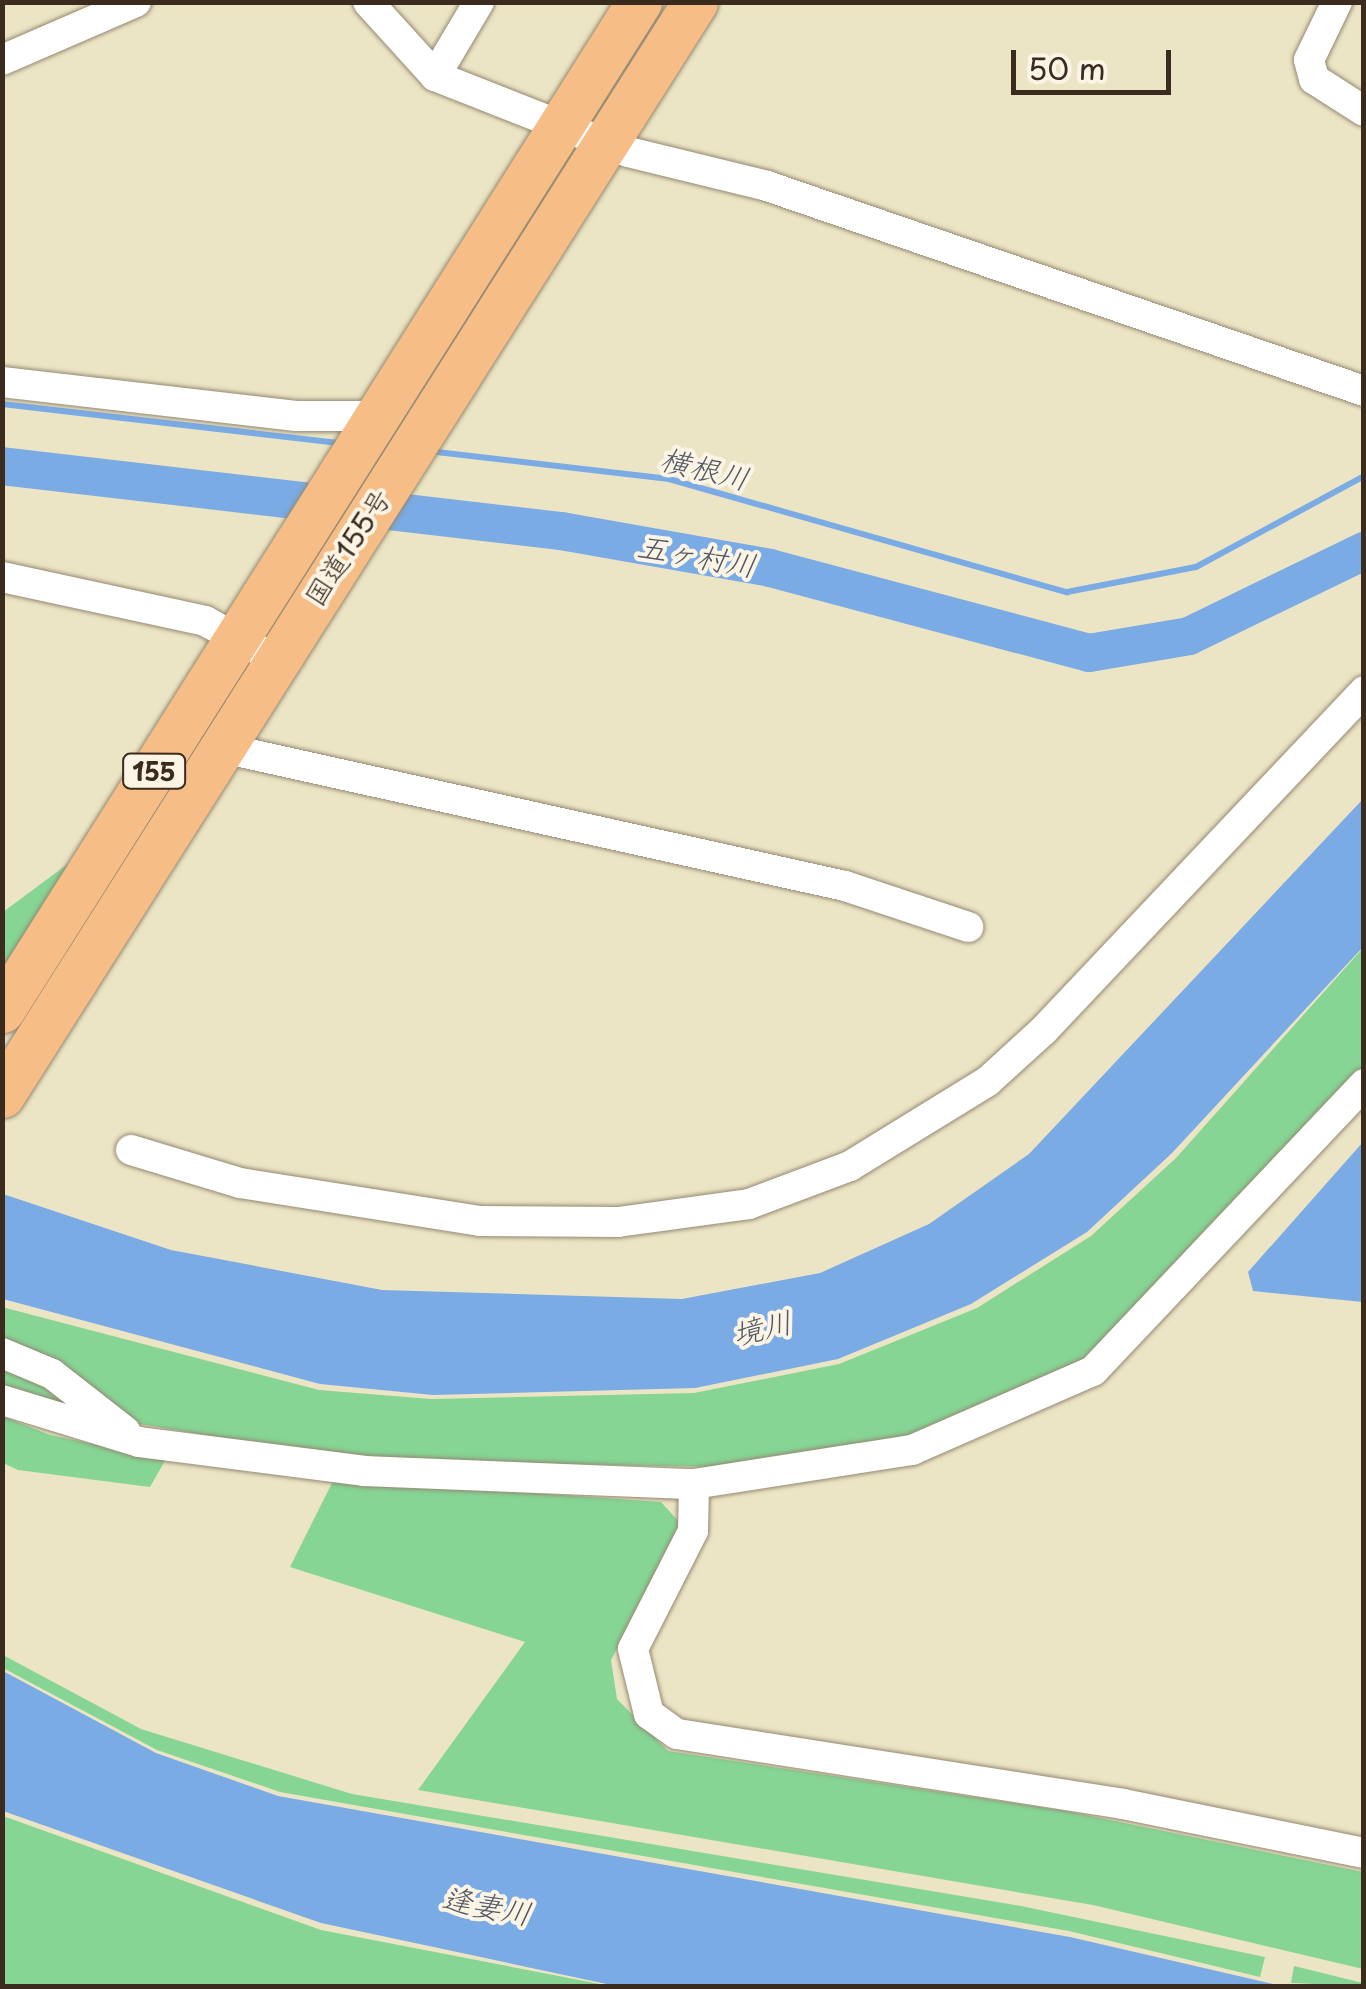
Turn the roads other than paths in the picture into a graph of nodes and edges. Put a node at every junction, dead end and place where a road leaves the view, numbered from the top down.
1 (136, 2) edge
2 (368, 2) edge
3 (479, 2) edge
4 (638, 2) edge
5 (695, 2) edge
6 (1337, 2) edge
7 (2, 60) edge
8 (435, 76) junction
9 (1364, 111) edge
10 (562, 124) junction
11 (608, 144) junction
12 (2, 382) edge
13 (1364, 391) edge
14 (376, 420) junction
15 (2, 578) edge
16 (256, 649) junction
17 (1364, 691) edge
18 (218, 748) junction
19 (968, 928) dead end
20 (2, 1010) edge
21 (1364, 1084) edge
22 (3, 1094) edge
23 (131, 1150) dead end
24 (2, 1353) edge
25 (2, 1400) edge
26 (139, 1442) junction
27 (694, 1484) junction
28 (1360, 1845) edge

1 - 7 street
2 - 8 street
3 - 8 street
4 - 10 highway, 国道155号 / 155
5 - 11 highway, 国道155号 / 155
6 - 9 street
8 - 10 street
10 - 11 street
10 - 14 highway, 国道155号 / 155
11 - 13 street
11 - 16 highway, 国道155号 / 155
12 - 14 street
14 - 16 highway, 国道155号 / 155
15 - 16 street
16 - 18 highway, 国道155号 / 155
16 - 20 highway, 国道155号 / 155
17 - 23 street
18 - 19 street
18 - 22 highway, 国道155号 / 155
21 - 27 street
24 - 26 street
25 - 26 street
26 - 27 street
27 - 28 street

